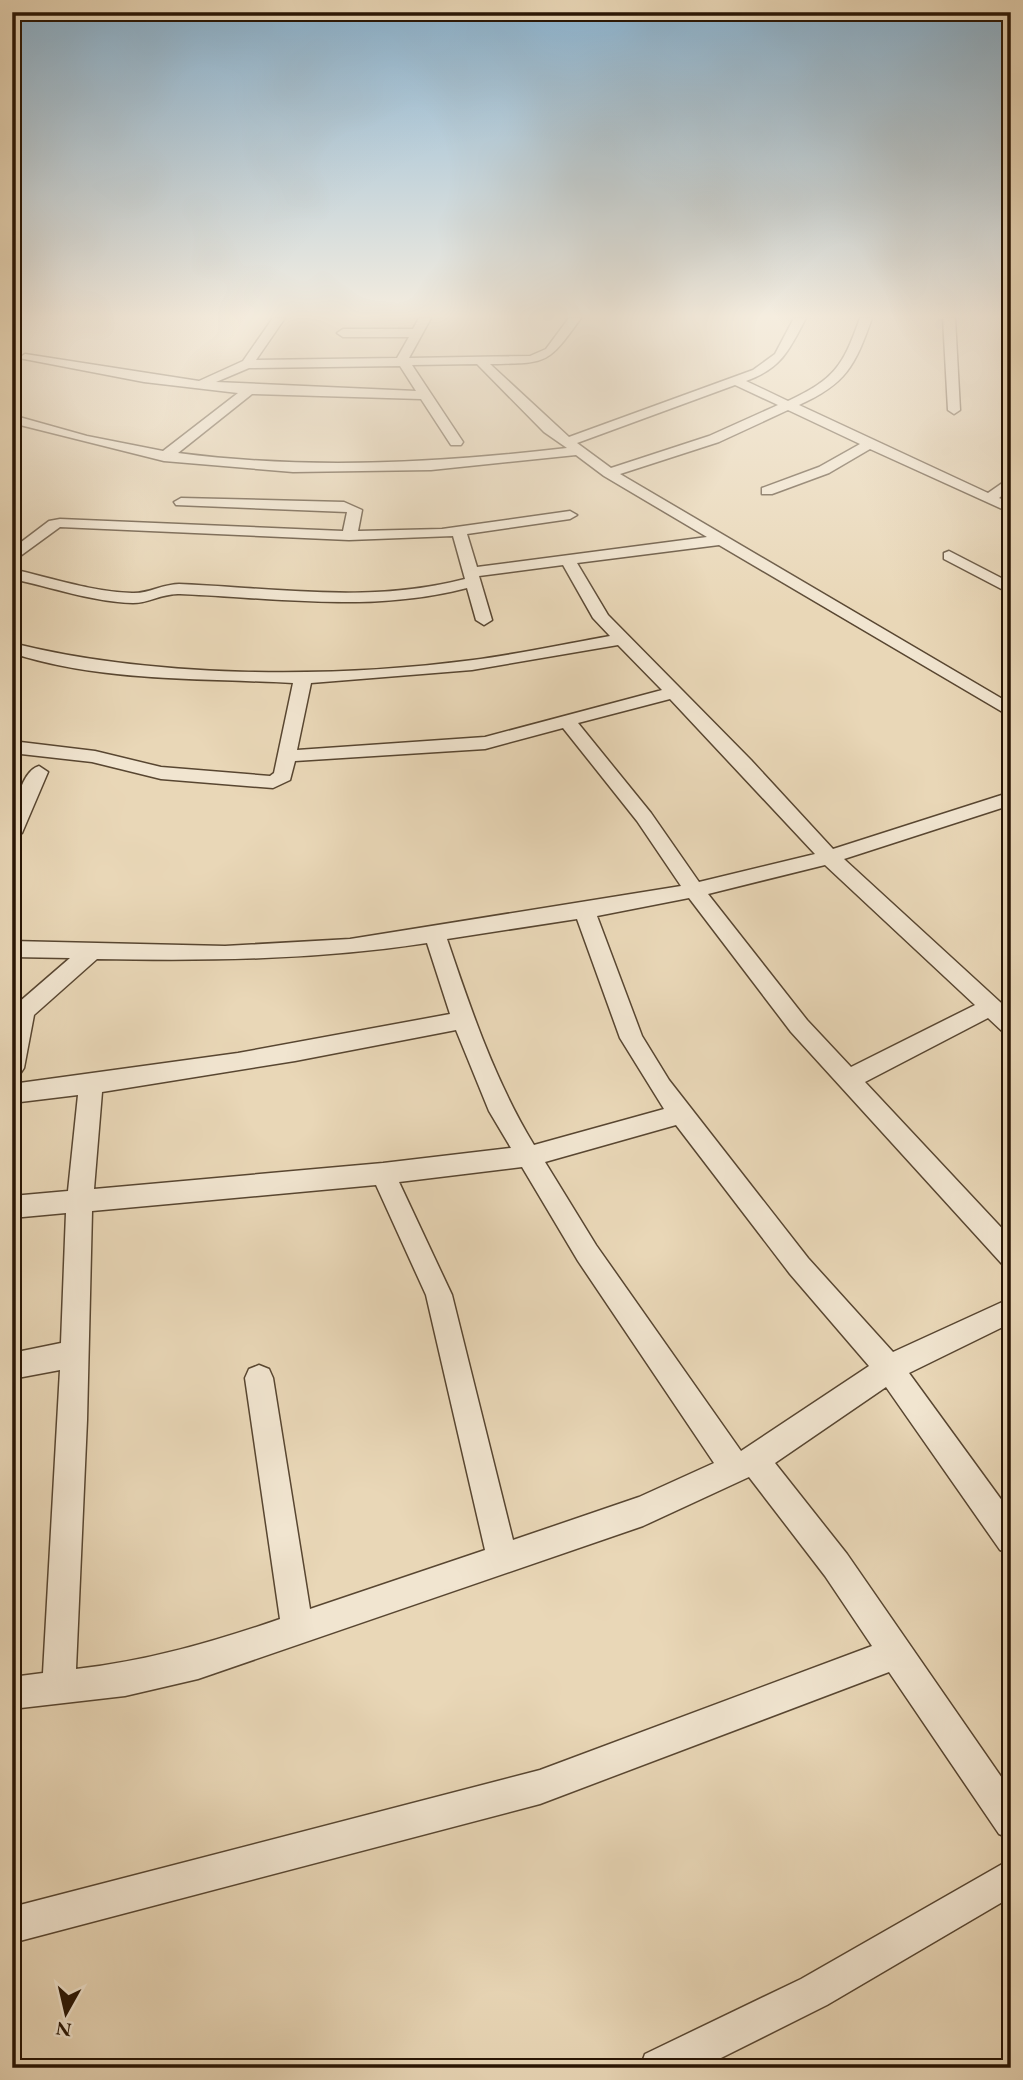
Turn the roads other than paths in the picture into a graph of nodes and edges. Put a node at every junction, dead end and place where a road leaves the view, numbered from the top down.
1 (217, 415) edge
2 (438, 415) edge
3 (535, 415) edge
4 (652, 415) edge
5 (770, 415) edge
6 (808, 415) edge
7 (12, 419) edge
8 (456, 442) dead end
9 (872, 442) junction
10 (573, 447) junction
11 (164, 457) junction
12 (609, 473) junction
13 (1011, 481) edge
14 (767, 491) dead end
15 (991, 498) junction
16 (181, 502) dead end
17 (1011, 509) edge
18 (569, 515) dead end
19 (459, 531) junction
20 (349, 536) junction
21 (721, 540) junction
22 (949, 556) dead end
23 (12, 557) edge
24 (568, 561) junction
25 (12, 573) edge
26 (472, 577) junction
27 (1011, 589) edge
28 (484, 620) dead end
29 (623, 639) junction
30 (12, 648) edge
31 (303, 678) junction
32 (676, 692) junction
33 (1011, 712) edge
34 (566, 720) junction
35 (12, 747) edge
36 (289, 756) junction
37 (39, 772) dead end
38 (1011, 798) edge
39 (12, 833) edge
40 (829, 857) junction
41 (694, 890) junction
42 (583, 910) junction
43 (435, 934) junction
44 (12, 949) edge
45 (93, 950) junction
46 (991, 1007) junction
47 (463, 1020) junction
48 (1011, 1026) edge
49 (12, 1068) edge
50 (847, 1080) junction
51 (91, 1084) junction
52 (12, 1094) edge
53 (683, 1113) junction
54 (530, 1156) junction
55 (383, 1174) junction
56 (80, 1199) junction
57 (12, 1207) edge
58 (1011, 1256) edge
59 (1011, 1310) edge
60 (74, 1354) junction
61 (12, 1366) edge
62 (889, 1368) junction
63 (259, 1378) dead end
64 (745, 1465) junction
65 (1011, 1539) edge
66 (502, 1558) junction
67 (298, 1630) junction
68 (896, 1653) junction
69 (59, 1688) junction
70 (12, 1693) edge
71 (1011, 1822) edge
72 (1011, 1877) edge
73 (12, 1925) edge
74 (659, 2068) edge

1 - 11 street
2 - 8 street
3 - 10 street
4 - 10 street
5 - 12 street
6 - 9 street
7 - 11 street
9 - 14 street
9 - 15 street
10 - 11 street
10 - 12 street
12 - 21 street
13 - 15 street
15 - 17 street
16 - 20 street
18 - 19 street
19 - 20 street
19 - 26 street
20 - 23 street
21 - 24 street
21 - 33 street
22 - 27 street
24 - 26 street
24 - 29 street
25 - 26 street
26 - 28 street
29 - 31 street
29 - 32 street
30 - 31 street
31 - 36 street
32 - 34 street
32 - 40 street
34 - 36 street
34 - 41 street
35 - 36 street
37 - 39 street
38 - 40 street
40 - 41 street
40 - 46 street
41 - 42 street
41 - 50 street
42 - 43 street
42 - 53 street
43 - 45 street
43 - 47 street
44 - 45 street
45 - 49 street
46 - 48 street
46 - 50 street
47 - 51 street
47 - 54 street
50 - 58 street
51 - 52 street
51 - 56 street
53 - 54 street
53 - 62 street
54 - 55 street
54 - 64 street
55 - 56 street
55 - 66 street
56 - 57 street
56 - 60 street
59 - 62 street
60 - 61 street
60 - 69 street
62 - 64 street
62 - 65 street
63 - 67 street
64 - 66 street
64 - 68 street
66 - 67 street
67 - 69 street
68 - 71 street
68 - 73 street
69 - 70 street
72 - 74 street

